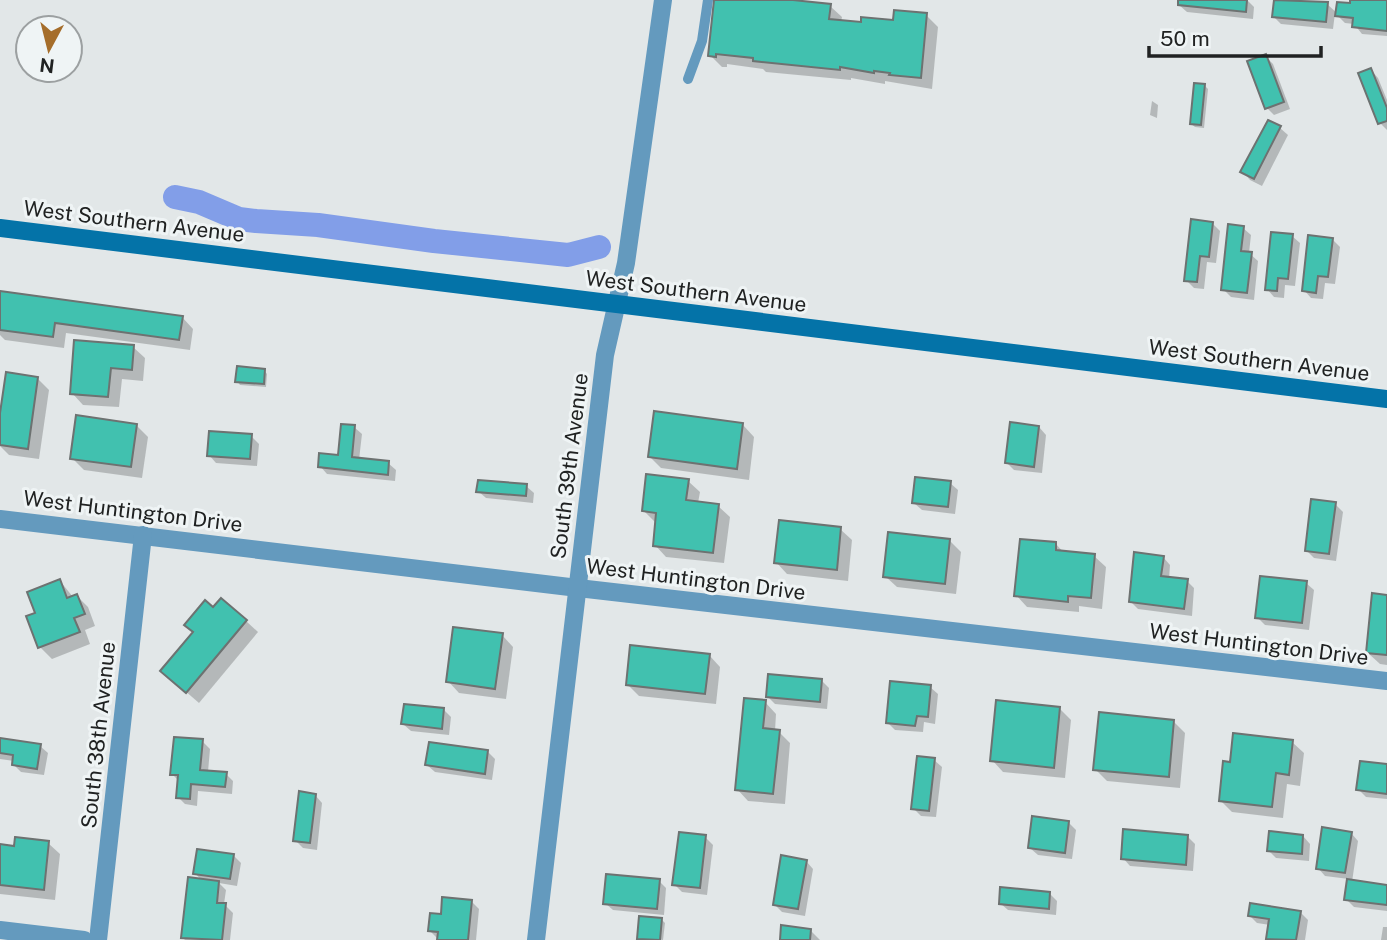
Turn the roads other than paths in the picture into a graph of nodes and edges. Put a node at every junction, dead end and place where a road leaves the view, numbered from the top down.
1 (663, 0) edge
2 (708, 0) edge
3 (688, 79) dead end
4 (0, 228) edge
5 (617, 304) junction
6 (1387, 399) edge
7 (0, 519) edge
8 (143, 535) junction
9 (578, 588) junction
10 (1387, 681) edge
11 (0, 930) edge
12 (84, 940) edge
13 (97, 940) edge
14 (536, 940) edge

1 - 5 street, South 39th Avenue
2 - 3 lane
4 - 5 main road, West Southern Avenue
5 - 6 main road, West Southern Avenue
5 - 9 street, South 39th Avenue
7 - 8 street, West Huntington Drive
8 - 9 street, West Huntington Drive
8 - 13 street, South 38th Avenue
9 - 10 street, West Huntington Drive
9 - 14 street, South 39th Avenue
11 - 12 street

